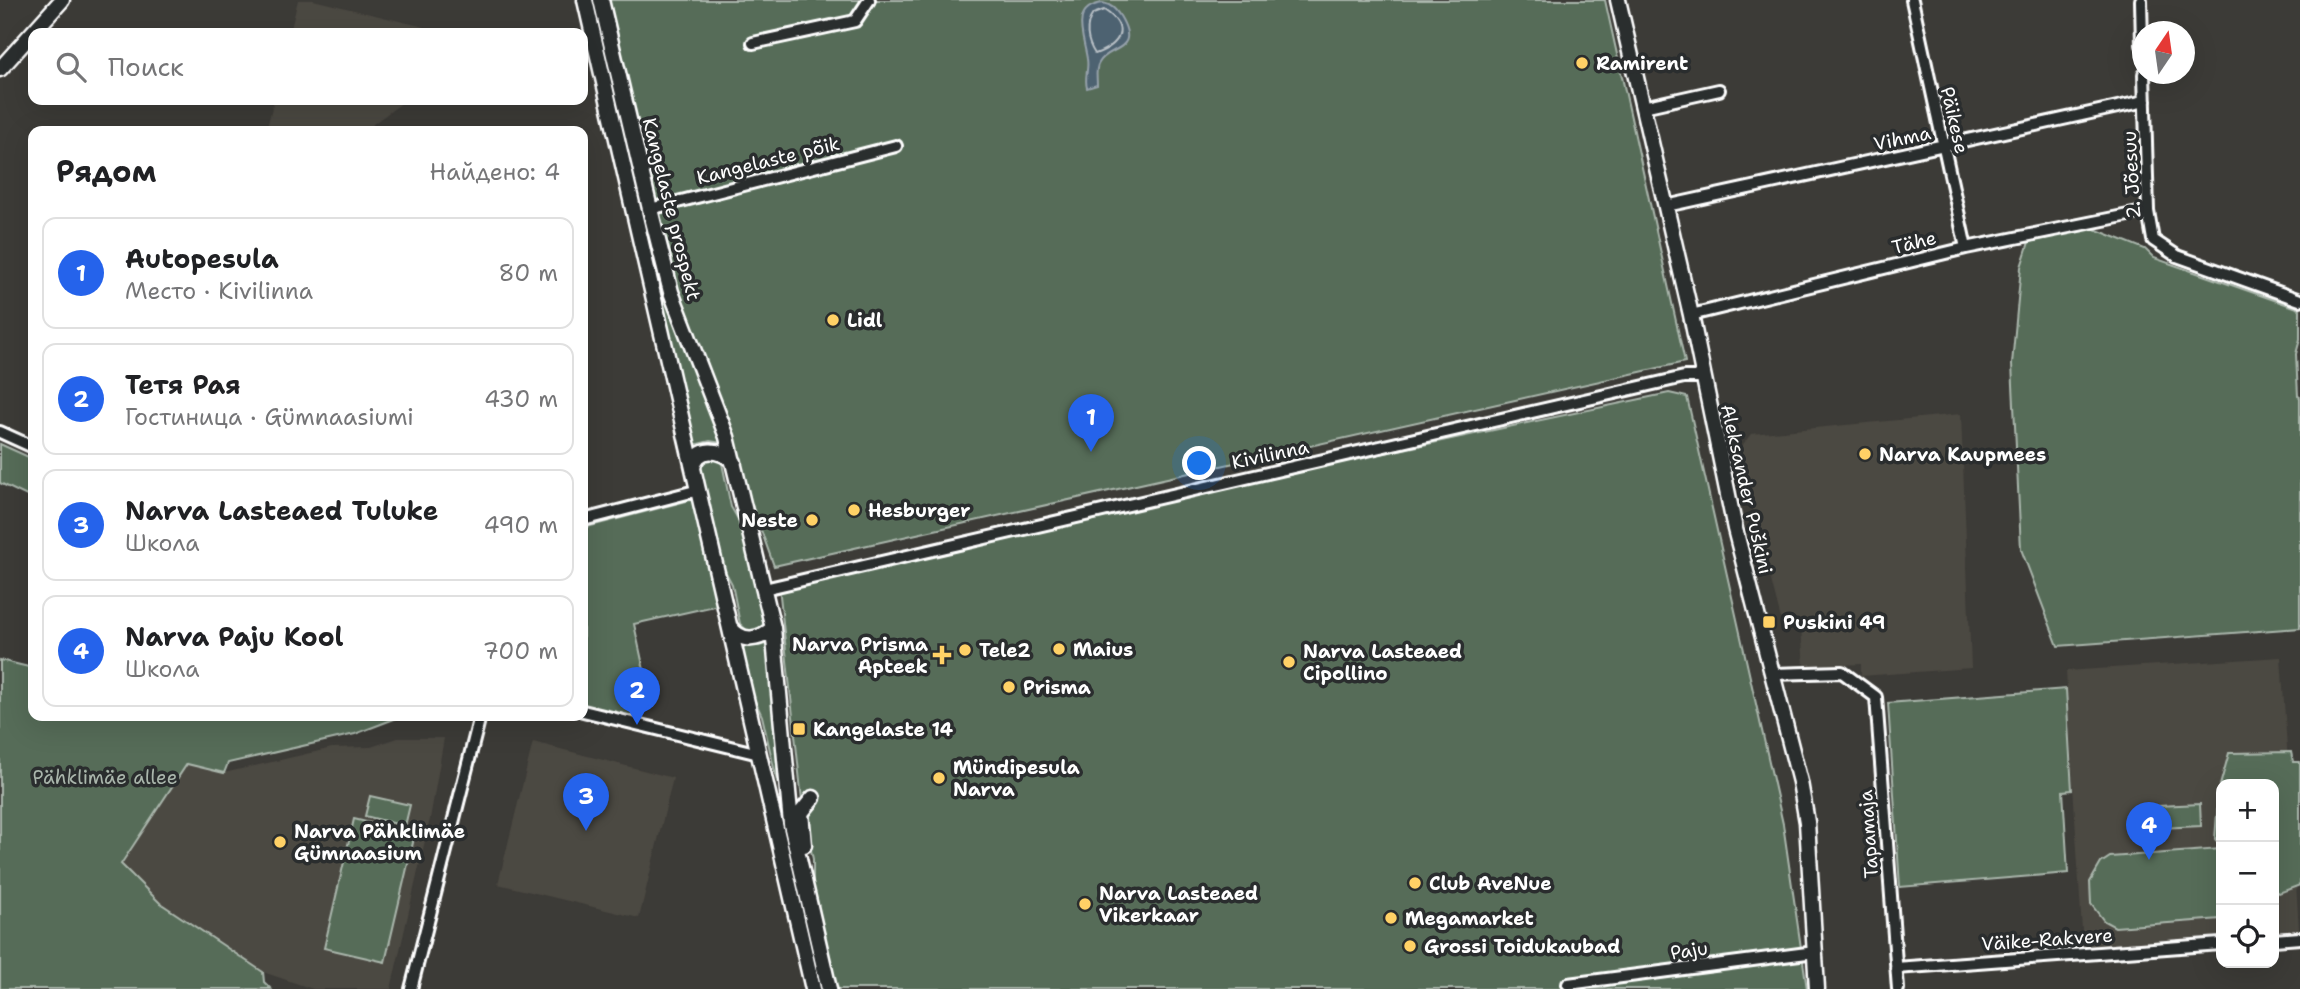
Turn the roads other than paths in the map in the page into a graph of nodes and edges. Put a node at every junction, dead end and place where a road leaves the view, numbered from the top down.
1 (62, 0) edge
2 (585, 0) edge
3 (601, 0) edge
4 (869, 0) edge
5 (1618, 0) edge
6 (1912, 0) edge
7 (2141, 0) edge
8 (2142, 21) edge
9 (37, 28) edge
10 (28, 38) edge
11 (753, 43) dead end
12 (0, 69) edge
13 (2144, 84) edge
14 (1719, 90) dead end
15 (2145, 102) junction
16 (1643, 107) junction
17 (895, 146) dead end
18 (1944, 147) junction
19 (1665, 206) junction
20 (650, 209) junction
21 (2148, 211) junction
22 (1966, 248) junction
23 (2300, 300) edge
24 (1690, 315) junction
25 (1702, 377) junction
26 (0, 432) edge
27 (28, 445) edge
28 (734, 462) junction
29 (693, 468) junction
30 (699, 490) junction
31 (588, 519) edge
32 (764, 589) junction
33 (729, 626) junction
34 (773, 628) junction
35 (1772, 674) junction
36 (588, 712) edge
37 (479, 721) edge
38 (759, 754) junction
39 (813, 798) dead end
40 (770, 800) junction
41 (788, 800) junction
42 (806, 895) junction
43 (2300, 939) edge
44 (2279, 940) edge
45 (2216, 944) edge
46 (1815, 952) junction
47 (1896, 968) junction
48 (1568, 984) dead end
49 (411, 989) edge
50 (813, 989) edge
51 (829, 989) edge
52 (1817, 989) edge
53 (1898, 989) edge

1 - 9 main road
2 - 29 main road, Kangelaste prospekt
3 - 20 main road, Kangelaste prospekt
4 - 11 street
5 - 16 main road, Aleksander Puškini
6 - 18 street, Päikese
7 - 8 street
10 - 12 main road
13 - 15 street, 2. Jõesuu
14 - 16 street
15 - 18 street, Vihma
15 - 21 street, 2. Jõesuu
16 - 19 main road, Aleksander Puškini
17 - 20 street, Kangelaste põik
18 - 19 street, Vihma
18 - 22 street, Päikese
19 - 24 main road, Aleksander Puškini
20 - 28 main road, Kangelaste prospekt
21 - 22 street, Tähe
21 - 23 street, 2. Jõesuu
22 - 24 street, Tähe
24 - 25 main road, Aleksander Puškini
25 - 32 street, Kivilinna
25 - 35 main road, Aleksander Puškini
26 - 27 street
28 - 29 main road
28 - 32 main road, Kangelaste prospekt
29 - 30 main road, Kangelaste prospekt
30 - 31 street
30 - 33 main road, Kangelaste prospekt
32 - 34 main road, Kangelaste prospekt
33 - 34 main road
33 - 38 main road, Kangelaste prospekt
34 - 41 main road, Kangelaste prospekt
35 - 46 main road, Aleksander Puškini
35 - 47 street, Tapamaja
36 - 38 street
37 - 49 street
38 - 40 main road, Kangelaste prospekt
39 - 42 main road
40 - 41 main road
40 - 50 main road, Kangelaste prospekt
41 - 42 main road, Kangelaste prospekt
42 - 51 main road, Kangelaste prospekt
43 - 44 street
45 - 47 street, Väike-Rakvere
46 - 48 street, Paju
46 - 52 main road, Aleksander Puškini
47 - 53 street

